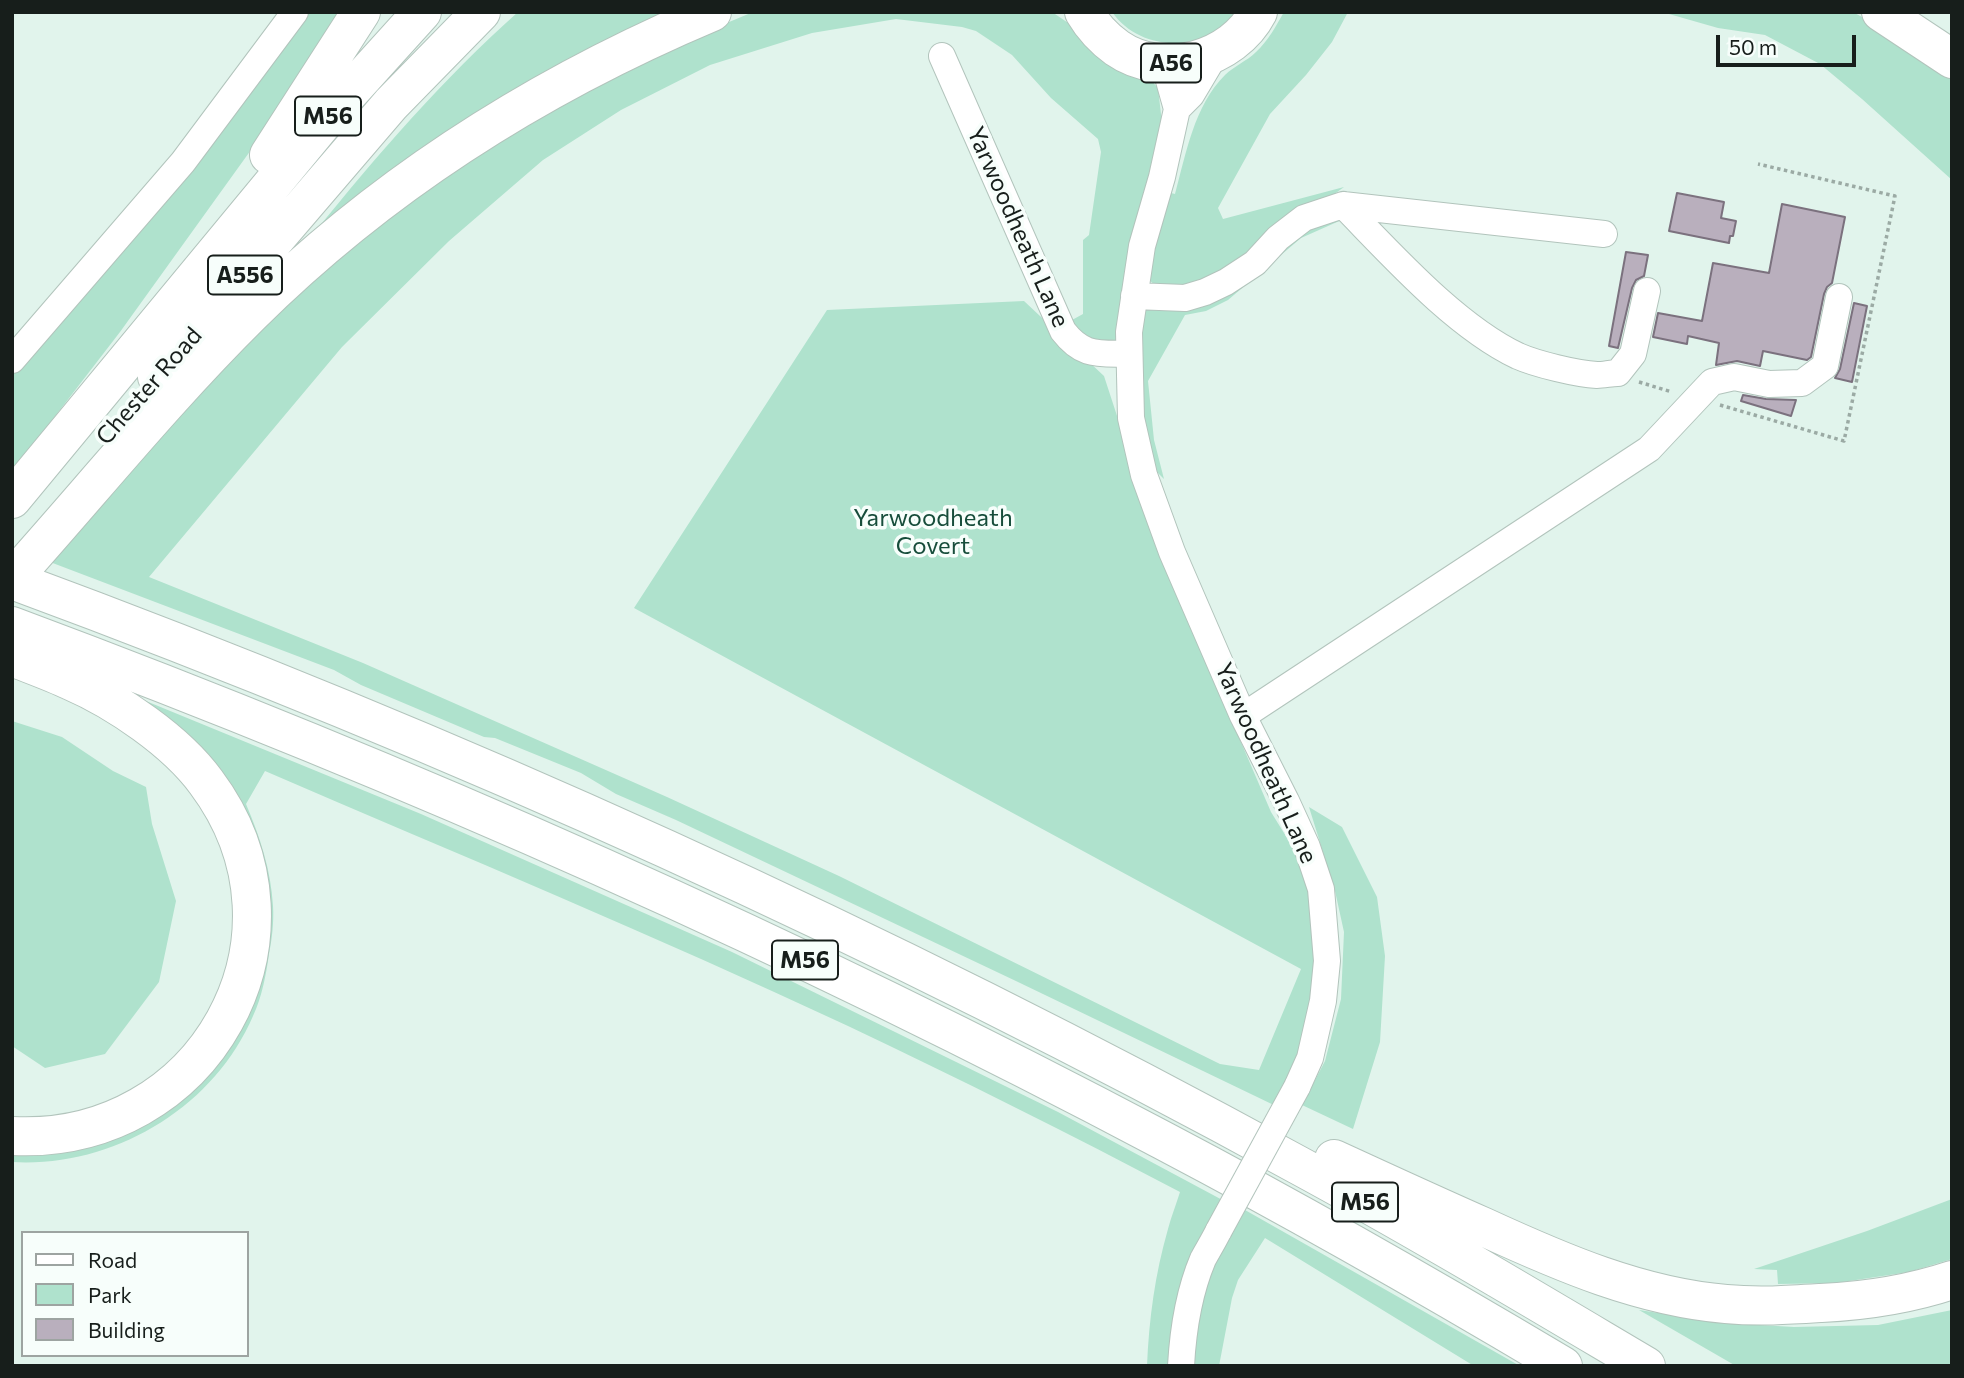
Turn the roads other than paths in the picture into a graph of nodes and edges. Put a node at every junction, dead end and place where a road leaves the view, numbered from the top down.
1 (295, 12) edge
2 (361, 12) edge
3 (422, 12) edge
4 (481, 12) edge
5 (712, 12) edge
6 (1258, 12) edge
7 (1881, 12) edge
8 (1084, 18) edge
9 (1216, 53) junction
10 (942, 56) dead end
11 (1952, 59) edge
12 (1158, 62) junction
13 (1177, 109) junction
14 (1343, 205) junction
15 (240, 225) junction
16 (1604, 234) dead end
17 (1647, 291) dead end
18 (1134, 296) junction
19 (1839, 297) dead end
20 (16, 349) edge
21 (1129, 354) junction
22 (12, 499) edge
23 (18, 563) edge
24 (12, 626) edge
25 (12, 657) edge
26 (1243, 716) junction
27 (1078, 1048) junction
28 (12, 1136) edge
29 (1952, 1280) edge
30 (1181, 1366) edge
31 (1563, 1366) edge
32 (1646, 1366) edge

1 - 20 street
2 - 15 highway
3 - 15 highway, M56
4 - 23 highway, Chester Road / A556
5 - 23 highway, A556
6 - 9 highway, A56
7 - 11 highway
8 - 12 highway, A56
9 - 12 highway, A56
9 - 13 street, Yarwoodheath Lane
10 - 21 street, Yarwoodheath Lane
12 - 13 street, Yarwoodheath Lane
13 - 18 street, Yarwoodheath Lane
14 - 16 street
14 - 17 street
14 - 18 street
15 - 22 highway, Chester Road / A556
18 - 21 street, Yarwoodheath Lane
19 - 26 street
21 - 26 street, Yarwoodheath Lane
23 - 27 highway, M56
24 - 31 highway, M56
25 - 28 highway
26 - 30 street, Yarwoodheath Lane, bridge
27 - 29 highway
27 - 32 highway, M56

